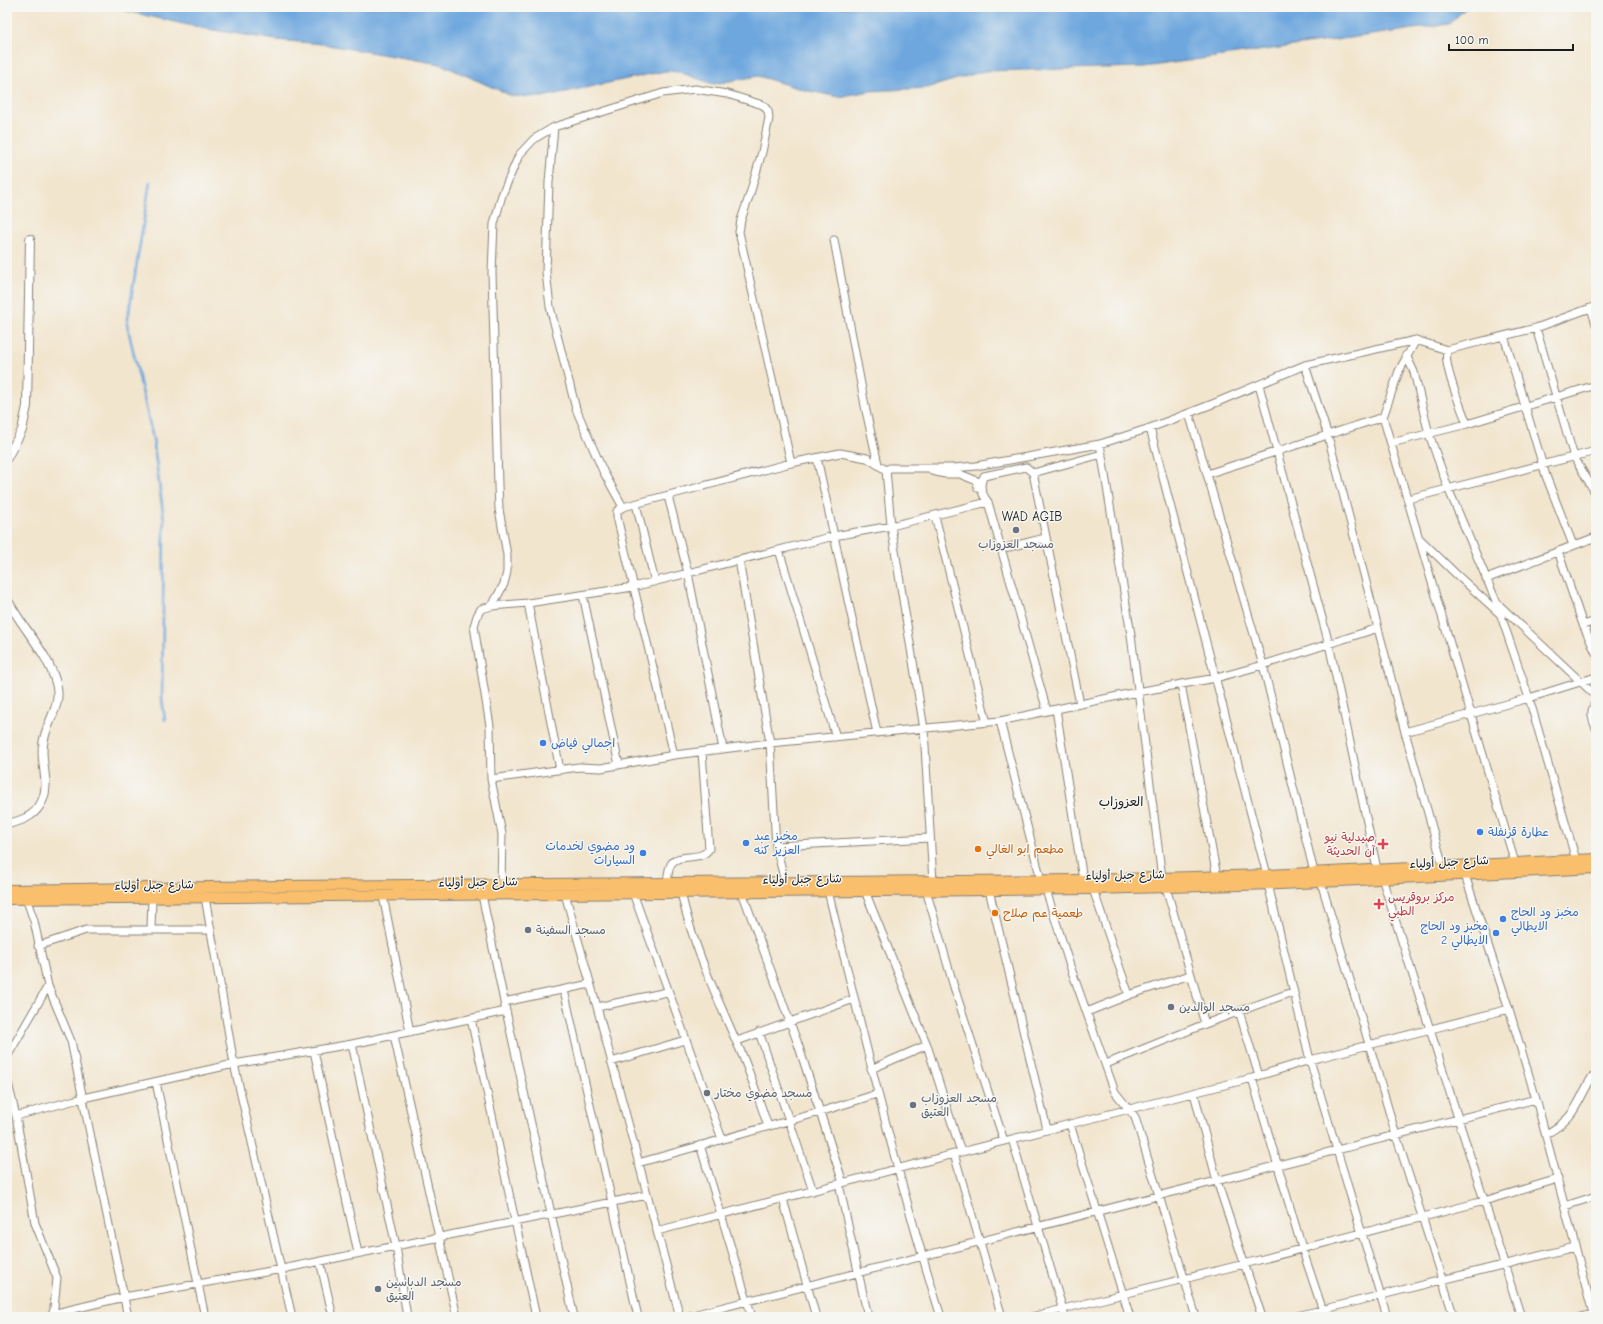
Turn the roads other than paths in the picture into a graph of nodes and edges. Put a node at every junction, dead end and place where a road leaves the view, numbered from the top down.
1 (554, 127) junction
2 (30, 239) dead end
3 (834, 240) dead end
4 (1594, 307) edge
5 (1596, 324) edge
6 (1536, 328) junction
7 (1504, 336) junction
8 (1416, 340) junction
9 (1447, 350) junction
10 (1406, 355) junction
11 (1305, 365) junction
12 (1259, 385) junction
13 (1596, 385) edge
14 (1555, 397) junction
15 (1527, 406) junction
16 (1190, 413) junction
17 (1383, 417) junction
18 (1467, 424) junction
19 (1150, 428) junction
20 (1429, 434) junction
21 (1328, 436) junction
22 (1390, 443) junction
23 (1100, 444) junction
24 (1596, 451) edge
25 (1278, 452) junction
26 (1102, 454) junction
27 (1574, 457) junction
28 (7, 458) edge
29 (817, 458) junction
30 (791, 464) junction
31 (878, 464) junction
32 (1543, 465) junction
33 (922, 469) junction
34 (886, 470) junction
35 (1033, 473) junction
36 (1207, 474) junction
37 (1448, 488) junction
38 (1596, 494) edge
39 (668, 496) junction
40 (1408, 499) junction
41 (986, 503) junction
42 (636, 504) junction
43 (623, 507) junction
44 (935, 516) junction
45 (891, 526) junction
46 (834, 536) junction
47 (1596, 537) edge
48 (1045, 538) junction
49 (1419, 538) junction
50 (1573, 545) junction
51 (1001, 549) junction
52 (779, 550) junction
53 (1558, 551) junction
54 (739, 560) junction
55 (688, 573) junction
56 (1486, 579) junction
57 (655, 582) junction
58 (634, 587) junction
59 (583, 595) junction
60 (7, 599) edge
61 (1496, 601) junction
62 (528, 603) junction
63 (492, 606) junction
64 (1500, 613) junction
65 (1596, 621) edge
66 (1583, 625) junction
67 (1378, 628) junction
68 (1329, 644) junction
69 (1596, 654) edge
70 (1263, 665) junction
71 (1596, 677) edge
72 (1216, 678) junction
73 (1582, 682) junction
74 (1181, 684) junction
75 (1137, 692) junction
76 (1596, 696) edge
77 (1529, 698) junction
78 (1596, 703) edge
79 (1080, 704) junction
80 (1056, 709) junction
81 (1047, 712) junction
82 (1471, 714) junction
83 (1000, 721) junction
84 (987, 723) junction
85 (1596, 728) edge
86 (924, 729) junction
87 (1405, 732) junction
88 (877, 733) junction
89 (836, 737) junction
90 (770, 743) junction
91 (723, 749) junction
92 (702, 752) junction
93 (674, 755) junction
94 (619, 764) junction
95 (560, 770) junction
96 (492, 779) junction
97 (7, 824) edge
98 (930, 838) junction
99 (776, 846) junction
100 (1596, 859) edge
101 (1576, 860) junction
102 (1515, 863) junction
103 (1443, 866) junction
104 (1596, 868) edge
105 (1463, 870) junction
106 (1314, 872) junction
107 (1380, 874) junction
108 (1217, 877) junction
109 (1267, 879) junction
110 (1041, 880) junction
111 (1083, 880) junction
112 (785, 882) junction
113 (1321, 882) junction
114 (667, 883) junction
115 (1164, 883) junction
116 (501, 885) junction
117 (884, 886) junction
118 (930, 886) junction
119 (7, 890) edge
120 (989, 890) junction
121 (1046, 890) junction
122 (1093, 890) junction
123 (828, 891) junction
124 (865, 891) junction
125 (681, 892) junction
126 (742, 892) junction
127 (632, 893) junction
128 (25, 894) junction
129 (565, 894) junction
130 (482, 895) junction
131 (383, 896) junction
132 (205, 897) junction
133 (152, 898) junction
134 (7, 899) edge
135 (151, 929) junction
136 (211, 930) junction
137 (38, 946) junction
138 (1190, 975) junction
139 (590, 984) junction
140 (48, 986) junction
141 (564, 990) junction
142 (667, 992) junction
143 (1292, 992) junction
144 (1129, 995) junction
145 (854, 999) junction
146 (504, 1002) junction
147 (597, 1007) junction
148 (1509, 1009) junction
149 (1239, 1010) junction
150 (506, 1012) junction
151 (1087, 1012) junction
152 (471, 1019) junction
153 (790, 1021) junction
154 (1205, 1024) junction
155 (1429, 1031) junction
156 (410, 1032) junction
157 (759, 1032) junction
158 (394, 1036) junction
159 (686, 1040) junction
160 (737, 1041) junction
161 (352, 1044) junction
162 (1370, 1044) junction
163 (927, 1045) junction
164 (314, 1051) junction
165 (7, 1057) edge
166 (1310, 1060) junction
167 (611, 1062) junction
168 (234, 1064) junction
169 (1106, 1064) junction
170 (871, 1069) junction
171 (1596, 1076) edge
172 (1255, 1077) junction
173 (7, 1079) edge
174 (156, 1082) junction
175 (1194, 1093) junction
176 (877, 1094) junction
177 (83, 1098) junction
178 (1536, 1099) junction
179 (1130, 1108) junction
180 (820, 1112) junction
181 (16, 1116) junction
182 (1458, 1120) junction
183 (789, 1121) junction
184 (1070, 1124) junction
185 (768, 1126) junction
186 (1048, 1130) junction
187 (1546, 1134) junction
188 (1396, 1135) junction
189 (722, 1139) junction
190 (1012, 1139) junction
191 (1004, 1141) junction
192 (700, 1145) junction
193 (1337, 1149) junction
194 (958, 1153) junction
195 (638, 1163) junction
196 (1278, 1166) junction
197 (898, 1168) junction
198 (1558, 1179) junction
199 (1217, 1180) junction
200 (841, 1183) junction
201 (813, 1191) junction
202 (1160, 1194) junction
203 (647, 1195) junction
204 (1596, 1196) edge
205 (783, 1199) junction
206 (1484, 1201) junction
207 (611, 1203) junction
208 (1565, 1206) junction
209 (1098, 1210) junction
210 (552, 1214) junction
211 (722, 1215) junction
212 (1422, 1217) junction
213 (515, 1222) junction
214 (1038, 1227) junction
215 (657, 1231) junction
216 (1361, 1232) junction
217 (438, 1237) junction
218 (980, 1240) junction
219 (396, 1246) junction
220 (1575, 1247) junction
221 (1302, 1248) junction
222 (358, 1253) junction
223 (922, 1256) junction
224 (320, 1261) junction
225 (1244, 1264) junction
226 (1504, 1266) junction
227 (282, 1269) junction
228 (858, 1272) junction
229 (1186, 1279) junction
230 (1442, 1281) junction
231 (199, 1284) junction
232 (807, 1285) junction
233 (1124, 1295) junction
234 (1381, 1296) junction
235 (124, 1297) junction
236 (748, 1300) junction
237 (1064, 1314) edge
238 (1324, 1314) edge
239 (53, 1315) edge
240 (1594, 1315) edge
241 (128, 1317) edge
242 (205, 1317) edge
243 (292, 1317) edge
244 (333, 1317) edge
245 (407, 1317) edge
246 (457, 1317) edge
247 (536, 1317) edge
248 (574, 1317) edge
249 (638, 1317) edge
250 (680, 1317) edge
251 (684, 1317) edge
252 (752, 1317) edge
253 (816, 1317) edge
254 (868, 1317) edge
255 (941, 1317) edge
256 (1002, 1317) edge
257 (1032, 1317) edge
258 (1130, 1317) edge
259 (1196, 1317) edge
260 (1262, 1317) edge
261 (1293, 1317) edge
262 (1387, 1317) edge
263 (1454, 1317) edge
264 (1521, 1317) edge
265 (1581, 1317) edge

1 - 30 street
1 - 43 street
1 - 63 street
2 - 28 street
3 - 31 street
4 - 5 street
4 - 6 street
6 - 7 street
6 - 14 street
7 - 9 street
7 - 15 street
8 - 9 street
8 - 10 street
8 - 11 street
9 - 18 street
10 - 17 street
10 - 20 street
11 - 12 street
11 - 21 street
12 - 16 street
12 - 25 street
13 - 14 street
14 - 15 street
14 - 27 street
15 - 18 street
15 - 32 street
16 - 19 street
16 - 36 street
17 - 21 street
17 - 22 street
18 - 20 street
19 - 23 street
19 - 72 street
20 - 22 street
20 - 37 street
21 - 25 street
21 - 67 street
22 - 40 street
23 - 26 street
23 - 33 street
24 - 27 street
25 - 36 street
25 - 68 street
26 - 35 street
26 - 75 street
27 - 32 street
27 - 38 street
29 - 30 street
29 - 31 street
29 - 46 street
30 - 39 street
31 - 34 street
32 - 37 street
32 - 50 street
33 - 34 street
33 - 41 street
34 - 45 street
35 - 41 street
35 - 48 street
36 - 70 street
37 - 40 street
37 - 56 street
39 - 42 street
39 - 55 street
40 - 49 street
41 - 44 street
41 - 51 street
42 - 43 street
42 - 57 street
43 - 58 street
44 - 45 street
44 - 84 street
45 - 46 street
45 - 86 street
46 - 52 street
46 - 88 street
47 - 50 street
48 - 51 street
48 - 79 street
49 - 64 street
49 - 82 street
50 - 53 street
51 - 81 street
52 - 54 street
52 - 89 street
53 - 56 street
53 - 66 street
54 - 55 street
54 - 90 street
55 - 57 street
55 - 91 street
56 - 61 street
57 - 58 street
58 - 59 street
58 - 93 street
59 - 62 street
59 - 94 street
60 - 97 street
61 - 64 street
61 - 73 street
62 - 63 street
62 - 95 street
63 - 96 street
64 - 77 street
65 - 66 street
66 - 69 street
67 - 68 street
67 - 87 street
68 - 70 street
68 - 107 street
70 - 72 street
70 - 106 street
71 - 73 street
72 - 74 street
72 - 109 street
73 - 76 street
73 - 77 street
74 - 75 street
74 - 108 street
75 - 79 street
75 - 115 street
77 - 82 street
77 - 101 street
78 - 85 street
79 - 80 street
80 - 81 street
80 - 111 street
81 - 83 street
82 - 87 street
82 - 102 street
83 - 84 street
83 - 110 street
84 - 86 street
86 - 88 street
86 - 98 street
87 - 103 street
88 - 89 street
89 - 90 street
90 - 91 street
90 - 99 street
91 - 92 street
92 - 93 street
92 - 114 street
93 - 94 street
94 - 95 street
95 - 96 street
96 - 116 street
98 - 99 street
98 - 118 street
99 - 112 street
100 - 101 main road, شارع جبل أولياء
101 - 102 main road, شارع جبل أولياء
102 - 105 main road, شارع جبل أولياء
103 - 105 main road, شارع جبل أولياء
103 - 107 main road, شارع جبل أولياء
104 - 105 main road, شارع جبل أولياء
105 - 107 main road, شارع جبل أولياء
105 - 148 street
106 - 107 main road, شارع جبل أولياء
106 - 109 main road, شارع جبل أولياء
107 - 113 main road, شارع جبل أولياء
107 - 155 street
108 - 109 main road, شارع جبل أولياء
108 - 115 main road, شارع جبل أولياء
109 - 113 main road, شارع جبل أولياء
109 - 115 main road, شارع جبل أولياء
109 - 143 street
110 - 111 main road, شارع جبل أولياء
110 - 118 main road, شارع جبل أولياء
111 - 115 main road, شارع جبل أولياء
112 - 114 main road, شارع جبل أولياء
112 - 117 main road, شارع جبل أولياء
113 - 162 street
114 - 116 main road, شارع جبل أولياء
115 - 122 main road, شارع جبل أولياء
115 - 138 street
116 - 128 main road, شارع جبل أولياء
117 - 118 main road, شارع جبل أولياء
117 - 124 main road, شارع جبل أولياء
118 - 120 main road, شارع جبل أولياء
118 - 191 street
119 - 128 main road, شارع جبل أولياء
120 - 121 main road, شارع جبل أولياء
120 - 186 street
121 - 122 main road, شارع جبل أولياء
121 - 151 street
122 - 144 street
123 - 124 main road, شارع جبل أولياء
123 - 126 main road, شارع جبل أولياء
123 - 145 street
124 - 163 street
125 - 126 main road, شارع جبل أولياء
125 - 127 main road, شارع جبل أولياء
125 - 160 street
126 - 153 street
127 - 129 main road, شارع جبل أولياء
127 - 142 street
128 - 133 main road, شارع جبل أولياء
128 - 134 main road, شارع جبل أولياء
128 - 137 street
129 - 130 main road, شارع جبل أولياء
129 - 139 street
130 - 131 main road, شارع جبل أولياء
130 - 146 street
131 - 132 main road, شارع جبل أولياء
131 - 156 street
132 - 133 main road, شارع جبل أولياء
132 - 136 street
133 - 135 street
135 - 136 street
135 - 137 street
136 - 168 street
137 - 140 street
138 - 144 street
138 - 154 street
139 - 141 street
139 - 147 street
140 - 165 street
140 - 177 street
141 - 146 street
141 - 207 street
142 - 147 street
142 - 159 street
143 - 149 street
143 - 166 street
144 - 151 street
145 - 153 street
145 - 170 street
146 - 150 street
147 - 167 street
148 - 155 street
148 - 178 street
149 - 154 street
149 - 172 street
150 - 152 street
150 - 210 street
151 - 169 street
152 - 156 street
152 - 213 street
153 - 157 street
153 - 180 street
154 - 169 street
155 - 162 street
155 - 182 street
156 - 158 street
157 - 160 street
157 - 183 street
158 - 161 street
158 - 217 street
159 - 167 street
159 - 189 street
160 - 185 street
161 - 164 street
161 - 219 street
162 - 166 street
162 - 188 street
163 - 170 street
163 - 194 street
164 - 168 street
164 - 222 street
166 - 172 street
166 - 193 street
167 - 195 street
168 - 174 street
168 - 227 street
169 - 179 street
170 - 176 street
171 - 187 street
172 - 175 street
172 - 196 street
173 - 181 street
174 - 177 street
174 - 231 street
175 - 179 street
175 - 199 street
176 - 180 street
176 - 197 street
177 - 181 street
177 - 235 street
178 - 182 street
178 - 187 street
179 - 184 street
179 - 202 street
180 - 183 street
180 - 200 street
181 - 239 street
182 - 188 street
182 - 206 street
183 - 185 street
183 - 201 street
184 - 186 street
184 - 209 street
185 - 189 street
186 - 190 street
187 - 198 street
188 - 193 street
188 - 212 street
189 - 192 street
190 - 191 street
190 - 214 street
191 - 194 street
192 - 195 street
192 - 211 street
193 - 196 street
193 - 216 street
194 - 197 street
194 - 218 street
195 - 203 street
196 - 199 street
196 - 221 street
197 - 200 street
197 - 223 street
198 - 206 street
198 - 208 street
199 - 202 street
199 - 225 street
200 - 201 street
200 - 228 street
201 - 205 street
202 - 209 street
202 - 229 street
203 - 207 street
203 - 215 street
204 - 208 street
205 - 211 street
205 - 232 street
206 - 212 street
206 - 226 street
207 - 210 street
207 - 249 street
208 - 220 street
209 - 214 street
209 - 233 street
210 - 213 street
210 - 248 street
211 - 215 street
211 - 236 street
212 - 216 street
212 - 230 street
213 - 217 street
213 - 247 street
214 - 218 street
214 - 237 street
215 - 250 street
216 - 221 street
216 - 234 street
217 - 219 street
217 - 246 street
218 - 223 street
218 - 256 street
219 - 222 street
219 - 245 street
220 - 226 street
220 - 240 street
221 - 225 street
221 - 238 street
222 - 224 street
223 - 228 street
223 - 255 street
224 - 227 street
224 - 244 street
225 - 229 street
225 - 260 street
226 - 230 street
226 - 264 street
227 - 231 street
227 - 243 street
228 - 232 street
228 - 254 street
229 - 233 street
229 - 259 street
230 - 234 street
230 - 263 street
231 - 235 street
231 - 242 street
232 - 236 street
232 - 253 street
233 - 237 street
233 - 258 street
234 - 238 street
234 - 262 street
235 - 239 street
235 - 241 street
236 - 251 street
236 - 252 street
237 - 257 street
238 - 261 street
240 - 265 street

